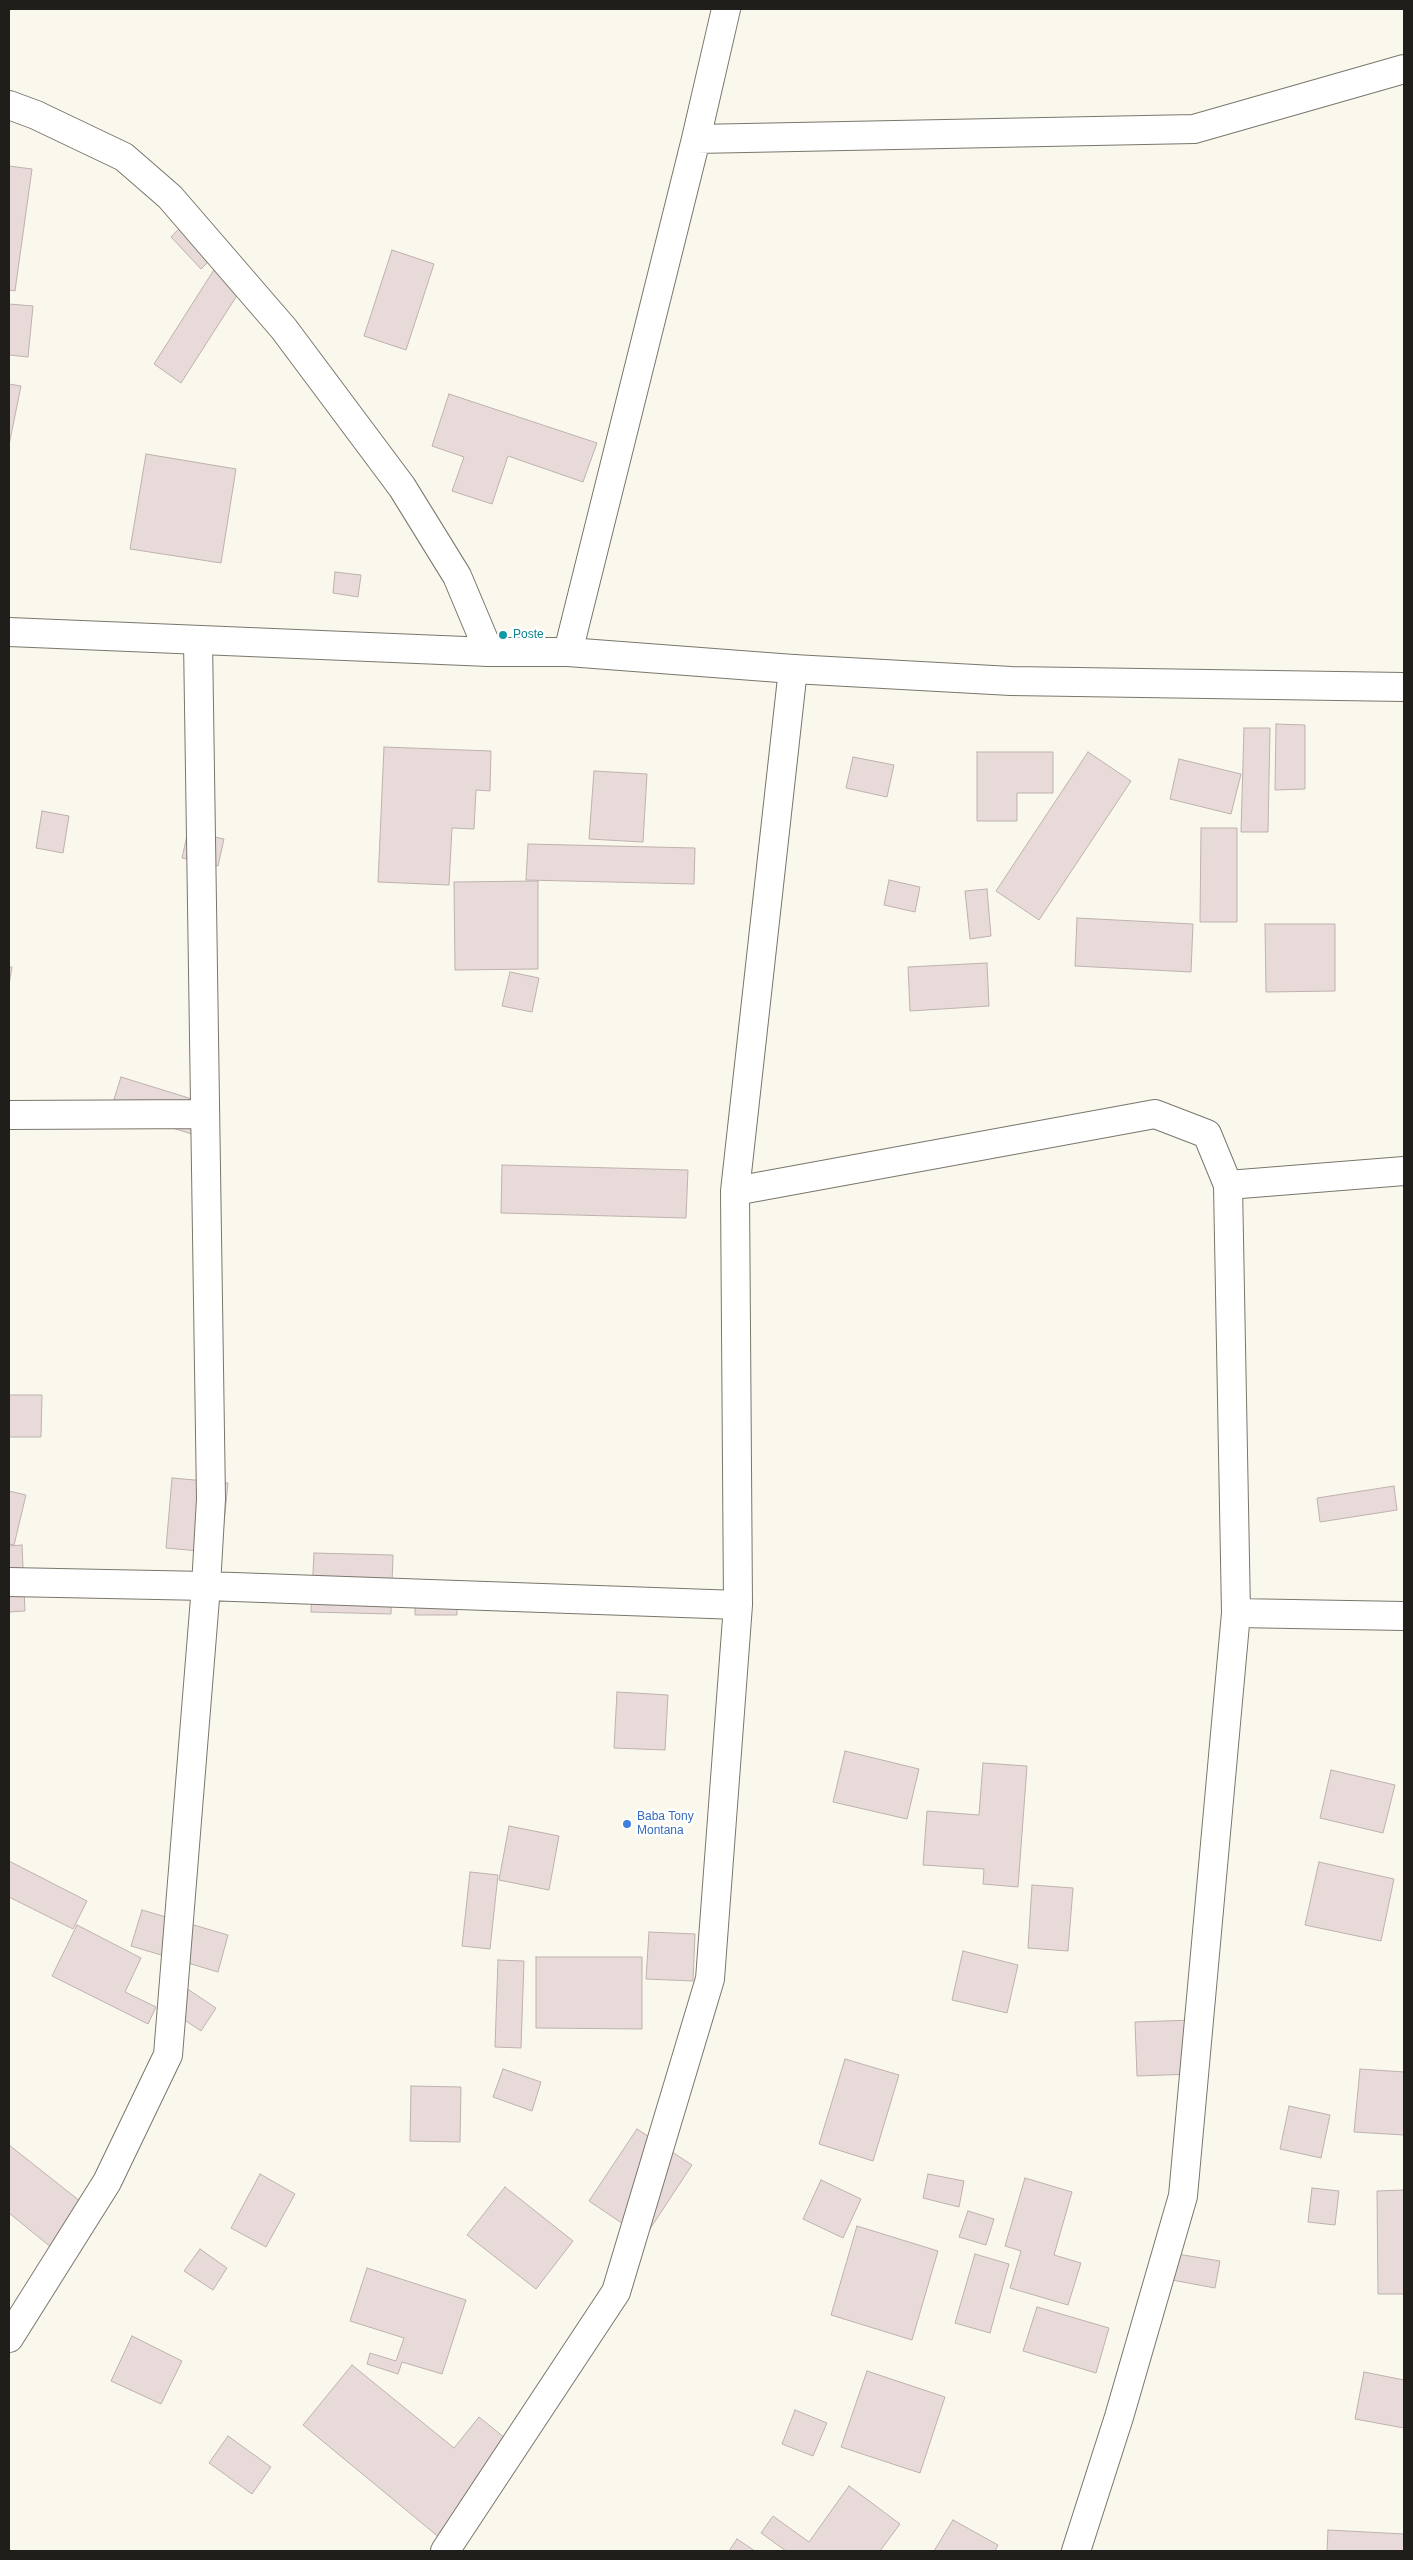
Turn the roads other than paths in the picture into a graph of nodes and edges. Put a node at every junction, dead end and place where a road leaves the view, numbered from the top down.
1 (726, 9) edge
2 (1404, 69) edge
3 (9, 105) edge
4 (696, 139) junction
5 (9, 632) edge
6 (198, 640) junction
7 (489, 652) junction
8 (568, 652) junction
9 (793, 669) junction
10 (1404, 687) edge
11 (204, 1114) junction
12 (9, 1115) edge
13 (1404, 1171) edge
14 (1228, 1185) junction
15 (735, 1191) junction
16 (9, 1582) edge
17 (206, 1586) junction
18 (738, 1605) junction
19 (1236, 1612) junction
20 (1404, 1616) edge
21 (9, 2338) edge
22 (445, 2551) edge
23 (1076, 2551) edge

1 - 4 street
2 - 4 street
3 - 7 street
4 - 8 street
5 - 6 street
6 - 7 street
6 - 11 street
7 - 8 street
8 - 9 street
9 - 10 street
9 - 15 street
11 - 12 street
11 - 17 street
13 - 14 street
14 - 15 street
14 - 19 street
15 - 18 street
16 - 17 street
17 - 18 street
17 - 21 street
18 - 22 street
19 - 20 street
19 - 23 street

